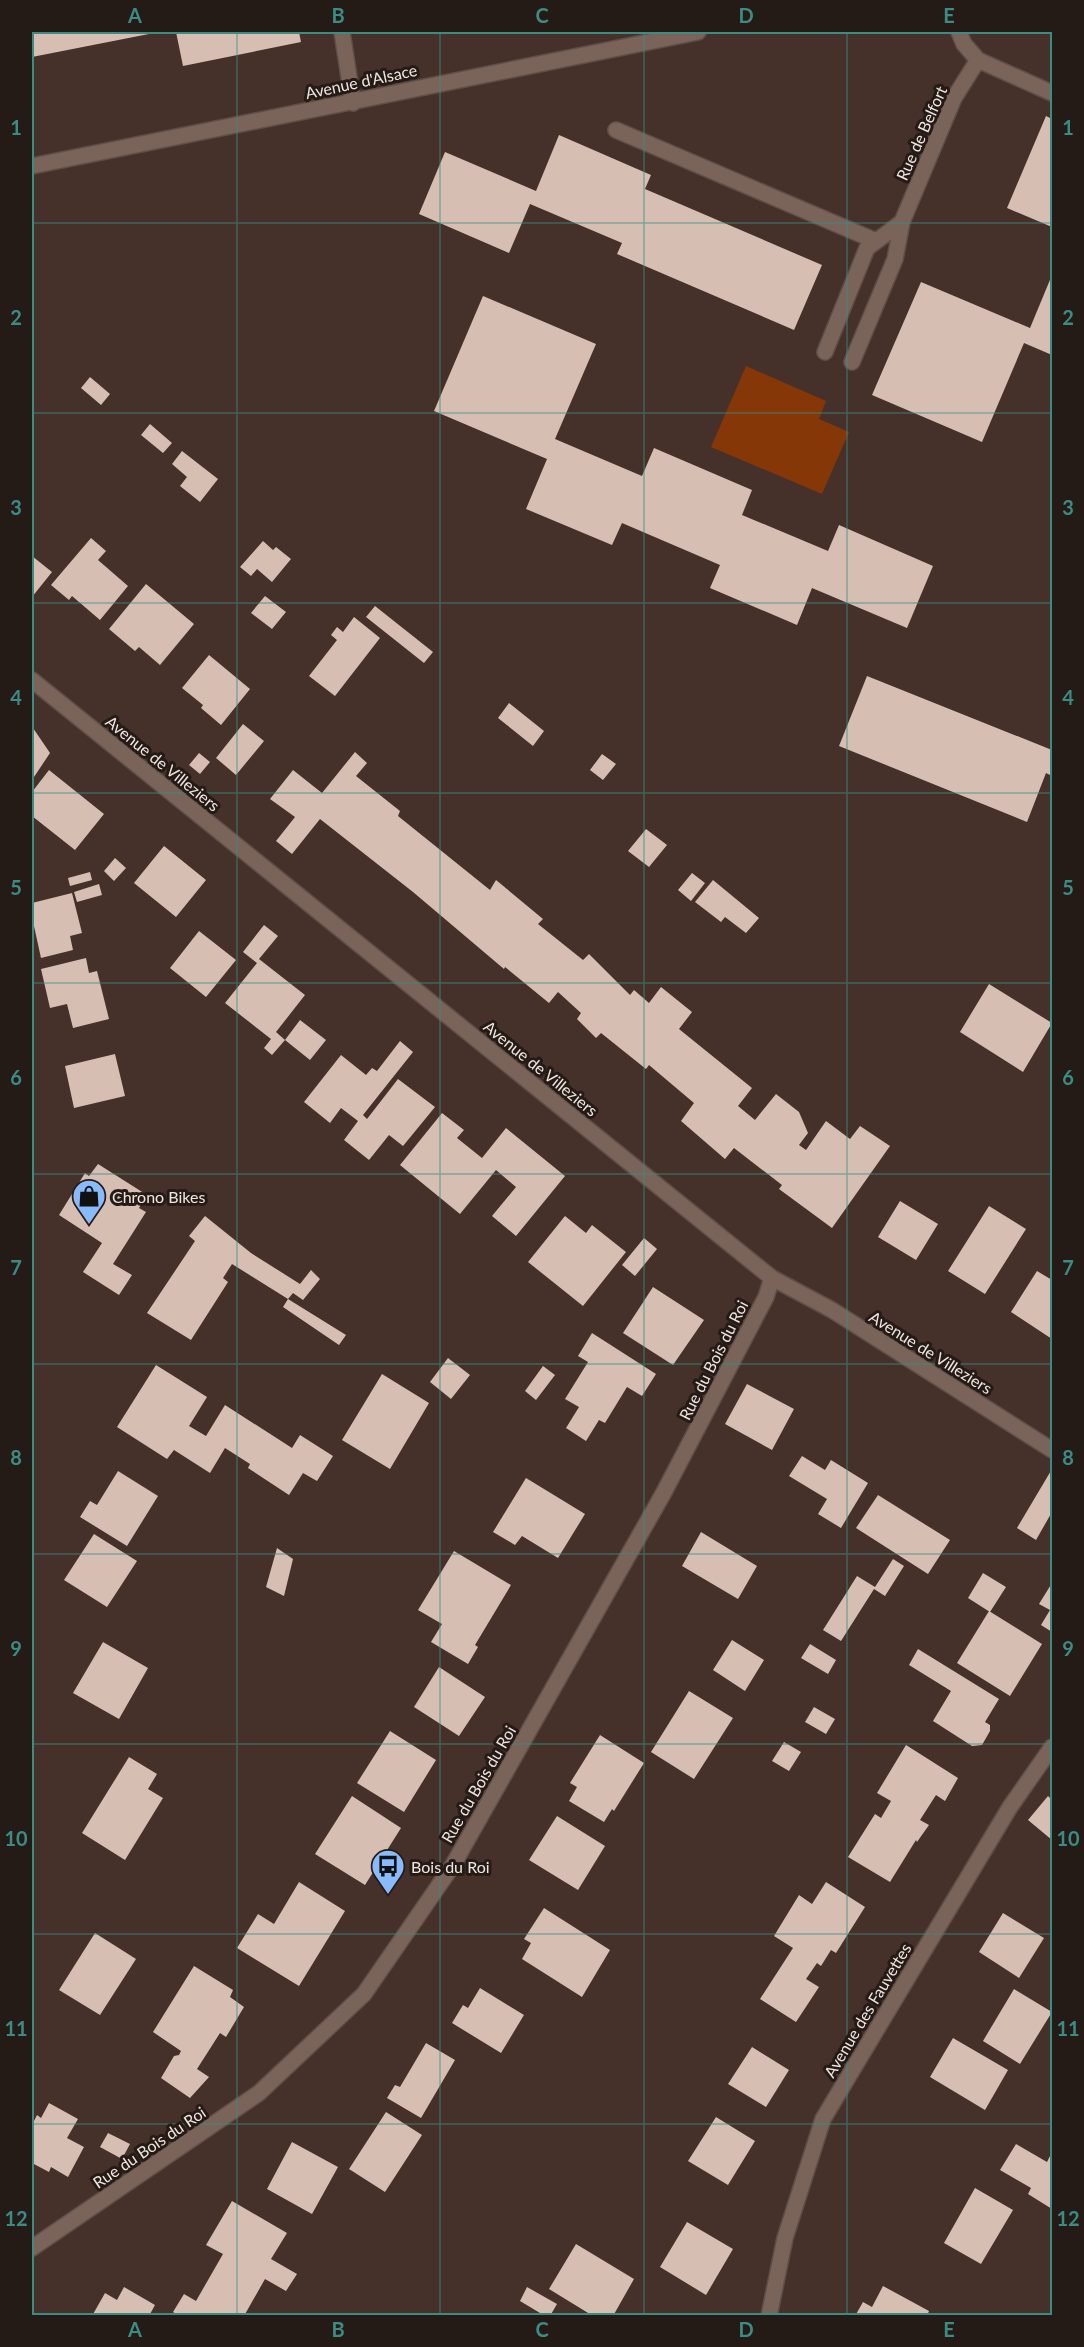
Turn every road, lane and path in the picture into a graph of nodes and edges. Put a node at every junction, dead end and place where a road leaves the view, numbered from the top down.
1 (342, 32) edge
2 (698, 32) edge
3 (959, 32) edge
4 (978, 60) junction
5 (1053, 93) edge
6 (353, 103) junction
7 (616, 130) dead end
8 (32, 166) edge
9 (902, 222) junction
10 (876, 241) junction
11 (825, 352) dead end
12 (852, 362) dead end
13 (32, 680) edge
14 (772, 1278) junction
15 (1053, 1450) edge
16 (1053, 1747) edge
17 (32, 2248) edge
18 (769, 2316) edge

1 - 6 street
2 - 6 street, Avenue d'Alsace
3 - 4 street
4 - 5 street
4 - 9 street, Rue de Belfort
6 - 8 street, Avenue d'Alsace
7 - 10 street
9 - 10 street
9 - 12 street, Rue de Belfort
10 - 11 street
13 - 14 street, Avenue de Villeziers
14 - 15 street, Avenue de Villeziers
14 - 17 street, Rue du Bois du Roi
16 - 18 street, Avenue des Fauvettes

